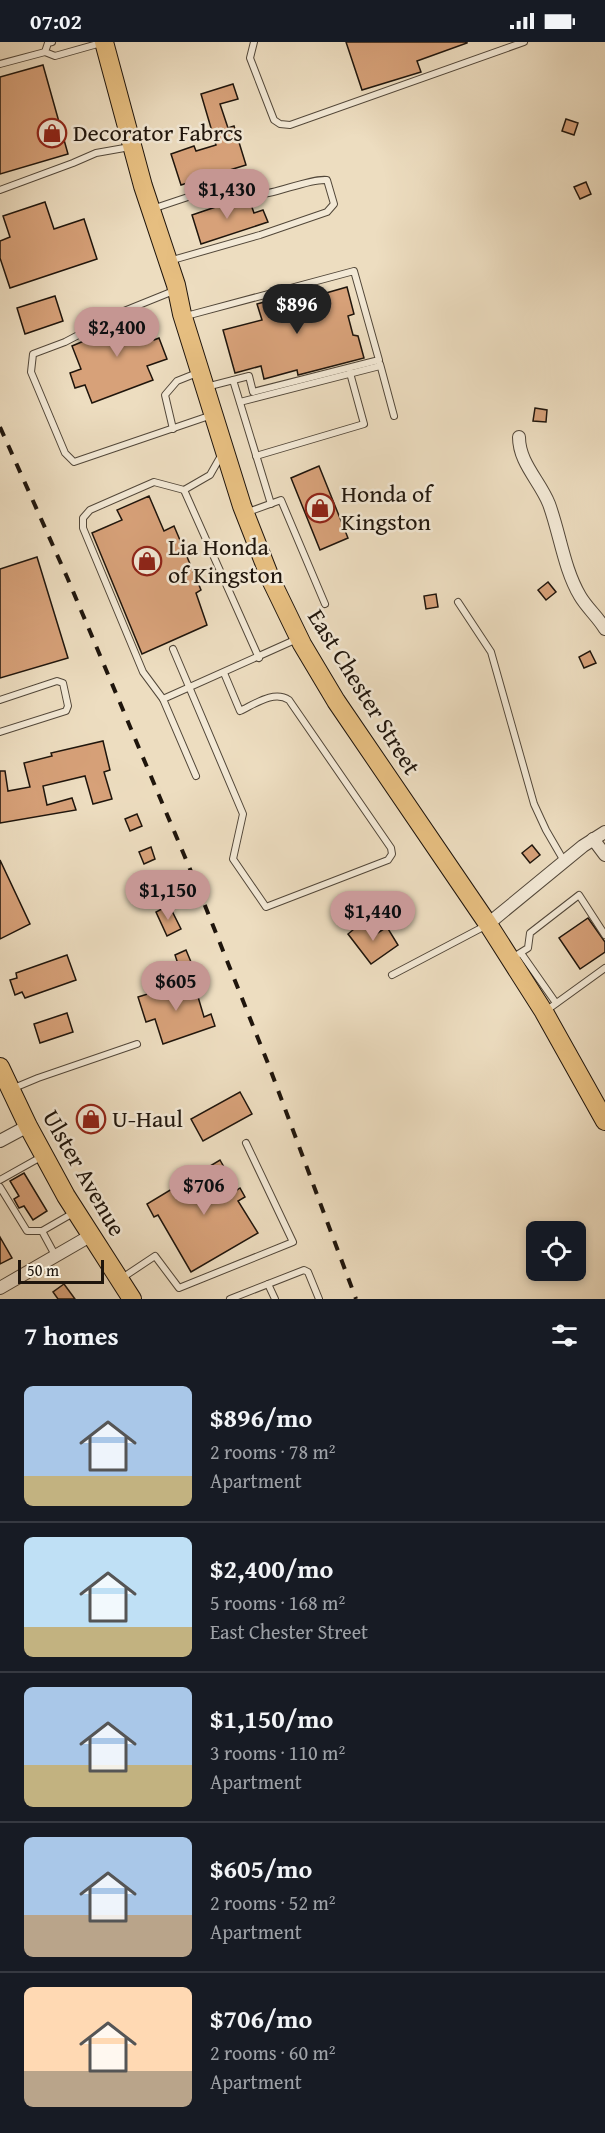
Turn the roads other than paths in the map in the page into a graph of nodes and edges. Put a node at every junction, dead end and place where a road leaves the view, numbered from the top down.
1 (52, 42) edge
2 (104, 42) edge
3 (254, 42) edge
4 (524, 42) edge
5 (45, 52) junction
6 (0, 64) edge
7 (133, 147) junction
8 (0, 190) edge
9 (151, 209) junction
10 (168, 261) junction
11 (177, 290) junction
12 (183, 317) junction
13 (379, 363) junction
14 (350, 373) junction
15 (203, 379) junction
16 (233, 380) junction
17 (240, 402) junction
18 (213, 414) junction
19 (394, 416) dead end
20 (173, 429) junction
21 (519, 437) dead end
22 (224, 450) junction
23 (256, 456) junction
24 (184, 490) junction
25 (271, 504) junction
26 (245, 514) junction
27 (458, 602) dead end
28 (325, 604) dead end
29 (605, 629) edge
30 (300, 638) junction
31 (172, 650) dead end
32 (259, 658) junction
33 (224, 673) junction
34 (189, 688) junction
35 (163, 699) junction
36 (0, 700) edge
37 (0, 732) edge
38 (196, 776) dead end
39 (605, 832) edge
40 (593, 839) junction
41 (605, 855) edge
42 (565, 861) junction
43 (488, 924) junction
44 (605, 935) edge
45 (516, 956) junction
46 (605, 968) edge
47 (392, 975) dead end
48 (550, 1008) junction
49 (137, 1044) dead end
50 (0, 1067) edge
51 (11, 1090) junction
52 (605, 1121) edge
53 (28, 1126) junction
54 (0, 1141) edge
55 (246, 1143) dead end
56 (44, 1155) junction
57 (0, 1180) edge
58 (0, 1187) edge
59 (76, 1212) junction
60 (42, 1231) junction
61 (90, 1236) junction
62 (55, 1255) junction
63 (119, 1280) junction
64 (268, 1284) junction
65 (0, 1288) edge
66 (132, 1299) edge
67 (230, 1299) edge
68 (275, 1299) edge
69 (319, 1299) edge

1 - 5 lane
2 - 5 lane
2 - 7 main road, East Chester Street
3 - 4 lane
5 - 6 lane
7 - 8 lane
7 - 9 main road, East Chester Street
9 - 10 main road, East Chester Street
9 - 10 lane
10 - 11 main road, East Chester Street
11 - 12 main road, East Chester Street
11 - 20 lane
12 - 13 lane
12 - 15 main road, East Chester Street
13 - 14 lane
13 - 16 lane
13 - 19 lane
14 - 17 lane
14 - 23 lane
15 - 16 lane
15 - 18 main road, East Chester Street
15 - 20 lane
16 - 17 lane
17 - 23 lane
18 - 20 lane
18 - 22 main road, East Chester Street
21 - 29 street
22 - 24 lane
22 - 26 main road, East Chester Street
23 - 25 lane
24 - 32 lane
24 - 35 lane
25 - 26 lane
25 - 28 lane
26 - 30 main road, East Chester Street
27 - 42 lane
30 - 32 lane
30 - 43 main road, East Chester Street
31 - 34 lane
32 - 33 lane
33 - 34 lane
33 - 34 lane
34 - 35 lane
35 - 38 lane
36 - 37 lane
39 - 40 street
40 - 41 street
40 - 42 street
42 - 43 street
43 - 45 main road, East Chester Street
43 - 47 lane
44 - 45 lane
45 - 48 main road, East Chester Street
46 - 48 lane
48 - 52 main road, East Chester Street
49 - 51 lane
50 - 51 main road, Ulster Avenue
51 - 53 main road, Ulster Avenue
53 - 54 street
53 - 56 main road, Ulster Avenue
55 - 63 lane
56 - 57 lane
56 - 59 main road, Ulster Avenue
58 - 60 lane
59 - 60 lane
59 - 61 main road, Ulster Avenue
60 - 62 lane
61 - 62 street
61 - 63 main road, Ulster Avenue
62 - 65 street
63 - 66 main road, Ulster Avenue
64 - 67 lane
64 - 68 lane
64 - 69 lane

